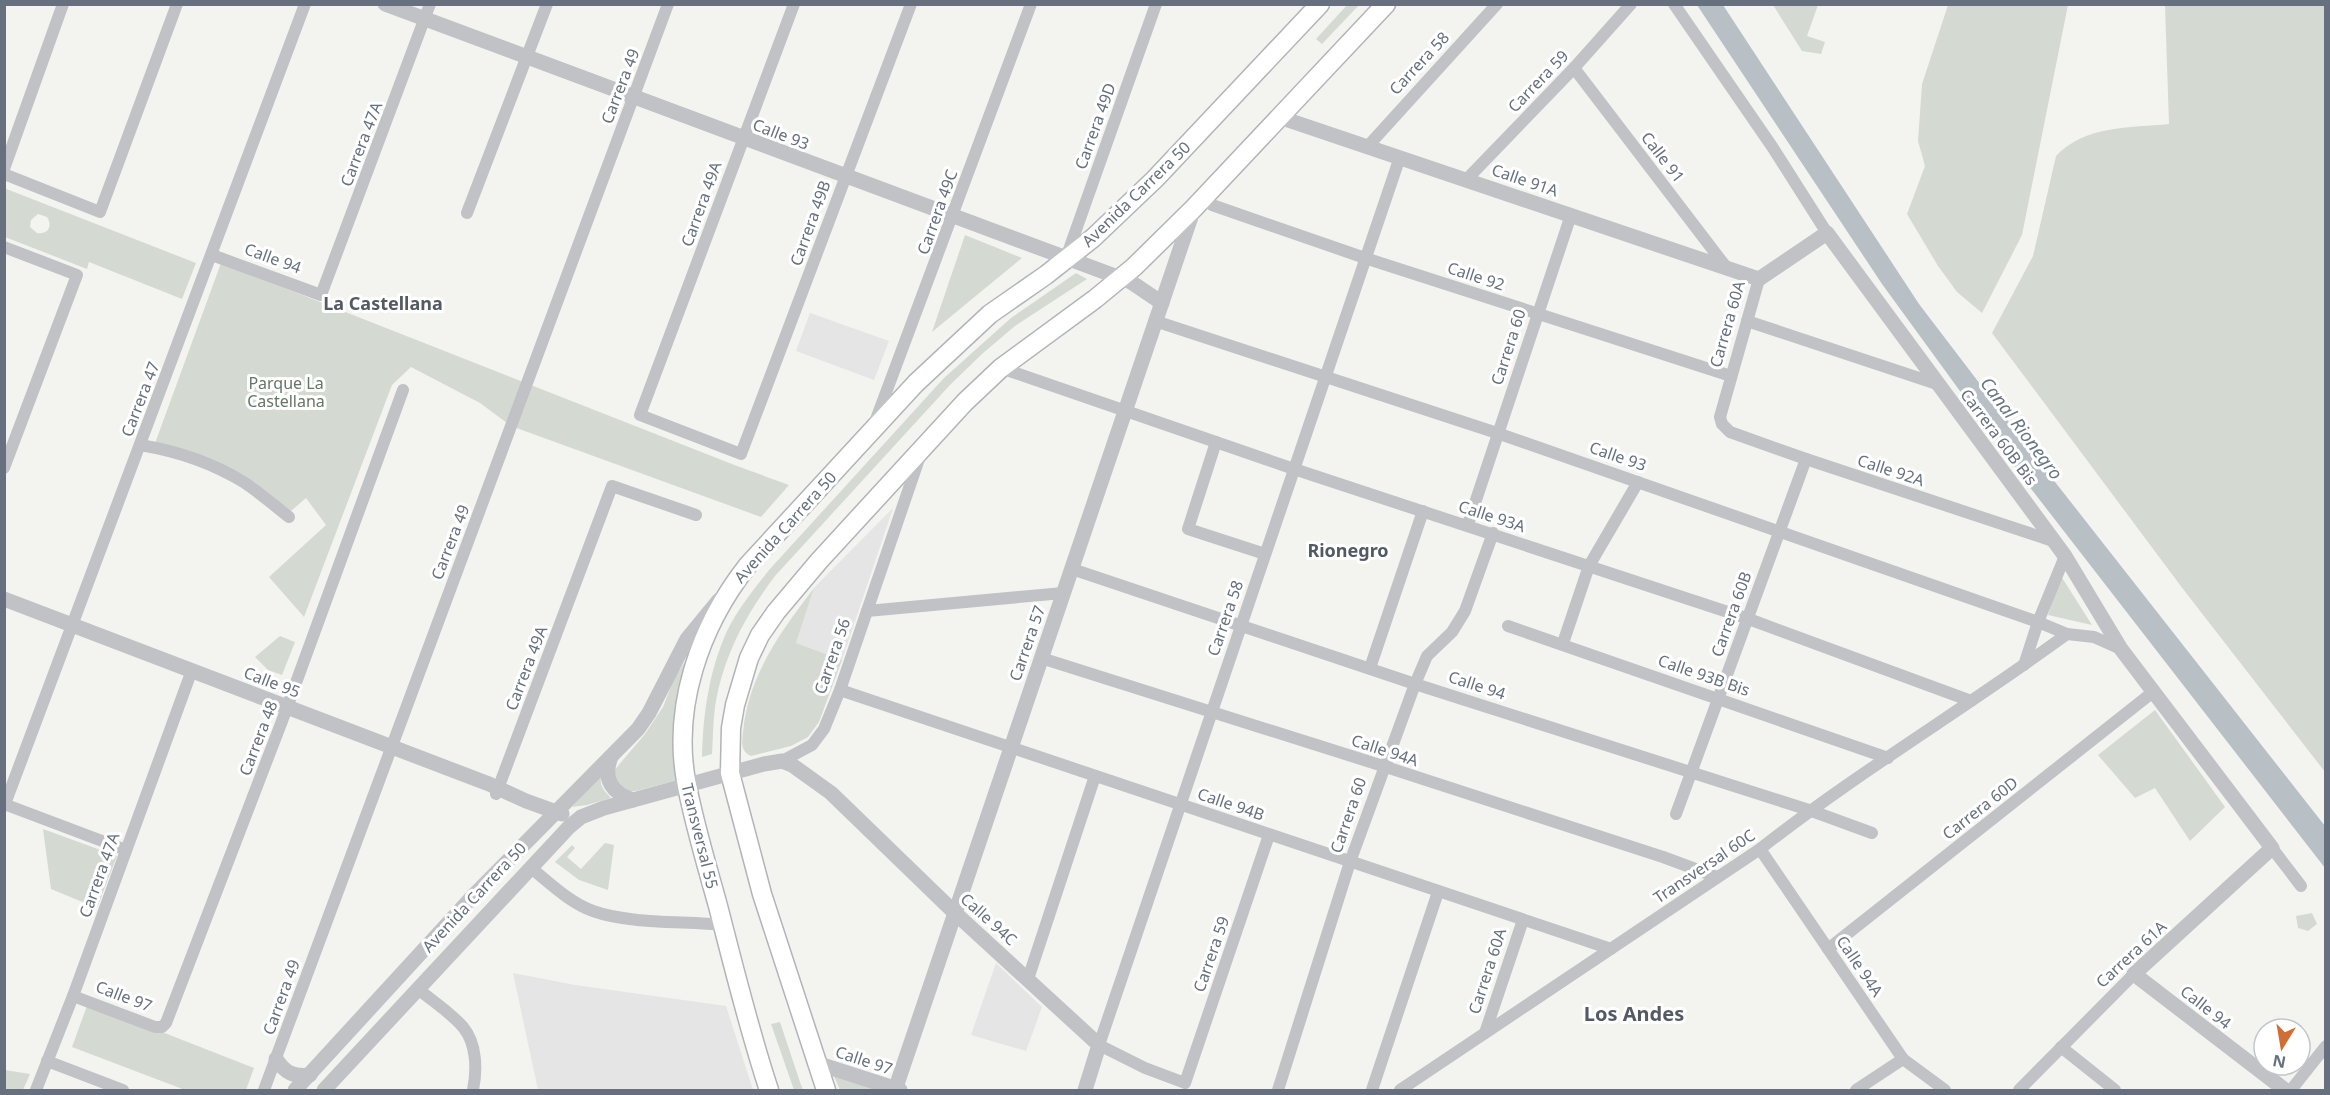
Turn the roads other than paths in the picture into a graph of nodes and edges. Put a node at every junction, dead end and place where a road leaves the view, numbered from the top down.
1 (63, 4) edge
2 (177, 4) edge
3 (305, 4) edge
4 (385, 4) edge
5 (430, 4) edge
6 (548, 4) edge
7 (668, 4) edge
8 (794, 4) edge
9 (911, 4) edge
10 (1031, 4) edge
11 (1156, 4) edge
12 (1320, 4) edge
13 (1386, 4) edge
14 (1497, 4) edge
15 (1631, 4) edge
16 (1674, 4) edge
17 (425, 19) junction
18 (527, 57) junction
19 (1574, 68) junction
20 (634, 97) junction
21 (1279, 117) junction
22 (743, 139) junction
23 (1368, 146) junction
24 (1400, 157) junction
25 (4, 169) edge
26 (4, 174) edge
27 (844, 177) junction
28 (1467, 179) junction
29 (1203, 206) junction
30 (468, 213) dead end
31 (1571, 215) junction
32 (953, 217) junction
33 (1827, 233) junction
34 (4, 247) edge
35 (212, 255) junction
36 (1066, 258) junction
37 (1365, 258) junction
38 (1726, 267) junction
39 (1120, 279) junction
40 (1759, 279) junction
41 (321, 295) joint
42 (1162, 303) junction
43 (1537, 313) junction
44 (1155, 321) junction
45 (1747, 321) junction
46 (1001, 368) junction
47 (1731, 376) junction
48 (1325, 378) junction
49 (1937, 384) junction
50 (403, 390) dead end
51 (1125, 410) junction
52 (1722, 424) joint
53 (872, 430) junction
54 (1497, 433) junction
55 (1216, 442) junction
56 (140, 445) junction
57 (922, 449) junction
58 (741, 454) joint
59 (1806, 459) junction
60 (4, 468) edge
61 (1294, 469) junction
62 (1638, 482) junction
63 (1423, 511) junction
64 (696, 515) dead end
65 (289, 517) dead end
66 (1468, 524) junction
67 (1779, 531) junction
68 (1493, 533) junction
69 (2053, 541) junction
70 (1265, 554) junction
71 (2065, 556) junction
72 (1589, 566) junction
73 (1071, 569) junction
74 (733, 584) junction
75 (1063, 593) junction
76 (4, 599) edge
77 (4, 609) edge
78 (867, 611) junction
79 (1746, 618) junction
80 (2038, 622) junction
81 (1241, 626) junction
82 (1508, 626) dead end
83 (72, 629) junction
84 (2067, 634) junction
85 (1563, 643) junction
86 (2121, 649) junction
87 (1041, 658) junction
88 (2024, 666) junction
89 (1370, 669) junction
90 (190, 674) junction
91 (1414, 684) junction
92 (840, 690) junction
93 (2153, 692) junction
94 (1718, 697) junction
95 (1971, 700) junction
96 (286, 711) junction
97 (1212, 712) junction
98 (1011, 748) junction
99 (390, 751) junction
100 (611, 757) junction
101 (1888, 758) junction
102 (782, 761) junction
103 (1383, 766) junction
104 (1690, 771) junction
105 (730, 773) junction
106 (1095, 776) junction
107 (687, 785) junction
108 (497, 791) junction
109 (633, 800) junction
110 (5, 804) edge
111 (1180, 805) junction
112 (1809, 810) junction
113 (555, 812) junction
114 (1676, 814) dead end
115 (581, 817) junction
116 (1872, 833) dead end
117 (1269, 835) junction
118 (2272, 848) junction
119 (1760, 849) junction
120 (126, 850) junction
121 (1350, 862) junction
122 (531, 868) junction
123 (1717, 877) junction
124 (2301, 886) dead end
125 (1438, 892) junction
126 (955, 913) junction
127 (1523, 920) junction
128 (723, 925) junction
129 (1611, 949) junction
130 (1828, 949) junction
131 (2134, 974) junction
132 (1029, 979) junction
133 (419, 990) junction
134 (73, 996) junction
135 (162, 1027) joint
136 (1485, 1033) junction
137 (1099, 1045) junction
138 (2325, 1046) edge
139 (2061, 1047) junction
140 (276, 1059) junction
141 (1903, 1059) junction
142 (47, 1061) junction
143 (816, 1063) junction
144 (310, 1074) junction
145 (1185, 1083) joint
146 (36, 1090) edge
147 (123, 1090) edge
148 (264, 1090) edge
149 (295, 1090) edge
150 (324, 1090) edge
151 (473, 1090) edge
152 (770, 1090) edge
153 (826, 1090) edge
154 (897, 1090) edge
155 (1085, 1090) edge
156 (1278, 1090) edge
157 (1372, 1090) edge
158 (1400, 1090) edge
159 (1856, 1090) edge
160 (1945, 1090) edge
161 (2019, 1090) edge
162 (2115, 1090) edge
163 (2285, 1090) edge
164 (2292, 1090) edge

1 - 25 street
2 - 26 street
3 - 35 street, Carrera 47
4 - 17 street, Calle 93
5 - 17 street, Carrera 47A
6 - 18 street
7 - 20 street, Carrera 49
8 - 22 street, Carrera 49A
9 - 27 street, Carrera 49B
10 - 32 street, Carrera 49C
11 - 36 street, Carrera 49D
12 - 36 main road, Avenida Carrera 50
13 - 21 main road
14 - 23 street, Carrera 58
15 - 19 street, Carrera 59
16 - 33 street, Carrera 60B Bis
17 - 18 street, Calle 93
17 - 41 street, Carrera 47A
18 - 20 street, Calle 93
18 - 30 street
19 - 28 street, Carrera 59
19 - 38 street, Calle 91
20 - 22 street, Calle 93
20 - 99 street, Carrera 49
21 - 23 street, Calle 91A
21 - 29 main road
22 - 27 street, Calle 93
22 - 58 street, Carrera 49A
23 - 24 street, Calle 91A
24 - 28 street, Calle 91A
24 - 37 street, Carrera 58
27 - 32 street, Calle 93
27 - 58 street, Carrera 49B
28 - 31 street, Calle 91A
29 - 37 street, Calle 92
29 - 39 main road
29 - 42 street, Carrera 57
31 - 38 street, Calle 91A
31 - 43 street, Carrera 60
32 - 36 street, Calle 93
32 - 53 street, Carrera 49C
33 - 40 street, Carrera 60A
33 - 49 street, Carrera 60B Bis
34 - 60 street
35 - 41 street, Calle 94
35 - 56 street, Carrera 47
36 - 39 street, Calle 93
36 - 53 main road, Avenida Carrera 50
37 - 43 street, Calle 92
37 - 48 street, Carrera 58
38 - 40 street, Calle 91A
39 - 42 street, Calle 93
39 - 46 main road
40 - 45 street, Carrera 60A
42 - 44 street, Carrera 57
43 - 47 street, Calle 92
43 - 54 street, Carrera 60
44 - 48 street, Calle 93
44 - 51 street, Carrera 57
45 - 47 street, Carrera 60A
45 - 49 street
46 - 51 street, Calle 93A
46 - 57 main road
47 - 52 street, Carrera 60A
48 - 54 street, Calle 93
48 - 61 street, Carrera 58
49 - 69 street, Carrera 60B Bis
50 - 96 street, Carrera 48
51 - 55 street, Calle 93A
51 - 73 street, Carrera 57
52 - 59 street, Calle 92A
53 - 74 main road, Avenida Carrera 50
54 - 62 street, Calle 93
54 - 66 street, Carrera 60
55 - 61 street, Calle 93A
55 - 70 street
56 - 65 street
56 - 83 street, Carrera 47
57 - 78 street, Carrera 56
57 - 105 main road
59 - 67 street, Carrera 60B
59 - 69 street, Calle 92A
61 - 63 street, Calle 93A
61 - 70 street, Carrera 58
62 - 67 street, Calle 93
62 - 72 street
63 - 66 street, Calle 93A
63 - 89 street
64 - 108 street, Carrera 49A
66 - 68 street, Calle 93A
67 - 79 street, Carrera 60B
67 - 80 street, Calle 93
68 - 72 street, Calle 93A
68 - 91 street, Carrera 60
69 - 71 street, Carrera 60B Bis
70 - 81 street, Carrera 58
71 - 80 street
71 - 86 street, Carrera 60B Bis
72 - 79 street, Calle 93A
72 - 85 street
73 - 75 street, Carrera 57
73 - 81 street, Calle 94
74 - 100 street, Avenida Carrera 50
74 - 107 main road, Transversal 55
75 - 78 street
75 - 87 street, Carrera 57
76 - 83 street, Calle 95
77 - 83 street, Calle 95
78 - 92 street, Carrera 56
79 - 94 street, Carrera 60B
79 - 95 street, Calle 93A
80 - 84 street, Calle 93
80 - 88 street
81 - 89 street, Calle 94
81 - 97 street, Carrera 58
82 - 85 street, Calle 93B Bis
83 - 90 street, Calle 95
83 - 110 street, Carrera 47
84 - 86 street
84 - 88 street, Transversal 60C
85 - 94 street, Calle 93B Bis
86 - 93 street, Carrera 60B Bis
87 - 97 street, Calle 94A
87 - 98 street, Carrera 57
88 - 95 street, Transversal 60C
89 - 91 street, Calle 94
90 - 96 street, Calle 95
90 - 120 street, Carrera 47A
91 - 103 street, Carrera 60
91 - 104 street, Calle 94
92 - 98 street, Calle 94B
92 - 102 street, Carrera 56
93 - 118 street, Carrera 60B Bis
93 - 130 street, Carrera 60D
94 - 101 street, Calle 93B Bis
94 - 104 street, Carrera 60B
95 - 101 street, Transversal 60C
96 - 99 street, Calle 95
96 - 135 street, Carrera 48
97 - 103 street, Calle 94A
97 - 111 street, Carrera 58
98 - 106 street, Calle 94B
98 - 126 street, Carrera 57
99 - 108 street, Calle 95
99 - 140 street, Carrera 49
100 - 109 street
100 - 113 street, Avenida Carrera 50
101 - 112 street, Transversal 60C
102 - 105 street, Carrera 56
102 - 126 street, Calle 94C
103 - 121 street, Carrera 60
103 - 123 street, Calle 94A
104 - 112 street, Calle 94
104 - 114 street, Carrera 60B
105 - 107 street, Carrera 56
105 - 143 main road
106 - 111 street, Calle 94B
106 - 132 street
107 - 109 street, Avenida Carrera 50
107 - 128 main road, Transversal 55
108 - 113 street, Calle 95
109 - 115 street, Avenida Carrera 50
110 - 120 street
111 - 117 street, Calle 94B
111 - 137 street, Carrera 58
112 - 116 street, Calle 94
112 - 119 street, Transversal 60C
113 - 115 street, Calle 95
113 - 144 street, Avenida Carrera 50
115 - 122 street, Avenida Carrera 50
117 - 121 street, Calle 94B
117 - 145 street, Carrera 59
118 - 124 street, Carrera 60B Bis
118 - 131 street, Carrera 61A
119 - 123 street, Transversal 60C
119 - 130 street, Calle 94A
120 - 134 street, Carrera 47A
121 - 125 street, Calle 94B
121 - 156 street, Carrera 60
122 - 128 street
122 - 133 street, Avenida Carrera 50
123 - 129 street, Transversal 60C
125 - 127 street, Calle 94B
125 - 157 street
126 - 132 street, Calle 94C
126 - 154 street, Carrera 57
127 - 129 street, Calle 94B
127 - 136 street, Carrera 60A
128 - 152 main road, Transversal 55
129 - 136 street, Transversal 60C
130 - 141 street, Calle 94A
131 - 139 street, Carrera 61A
131 - 163 street, Calle 94
132 - 137 street, Calle 94C
133 - 150 street, Avenida Carrera 50
133 - 151 street
134 - 135 street, Calle 97
134 - 142 street, Carrera 47A
136 - 158 street, Transversal 60C
137 - 145 street, Calle 94C
137 - 155 street, Carrera 58
138 - 164 street
139 - 161 street, Carrera 61A
139 - 162 street
140 - 144 street
140 - 148 street, Carrera 49
141 - 159 street
141 - 160 street, Calle 94A
142 - 146 street, Carrera 47A
142 - 147 street
143 - 153 main road
143 - 154 street, Calle 97
144 - 149 street, Avenida Carrera 50

